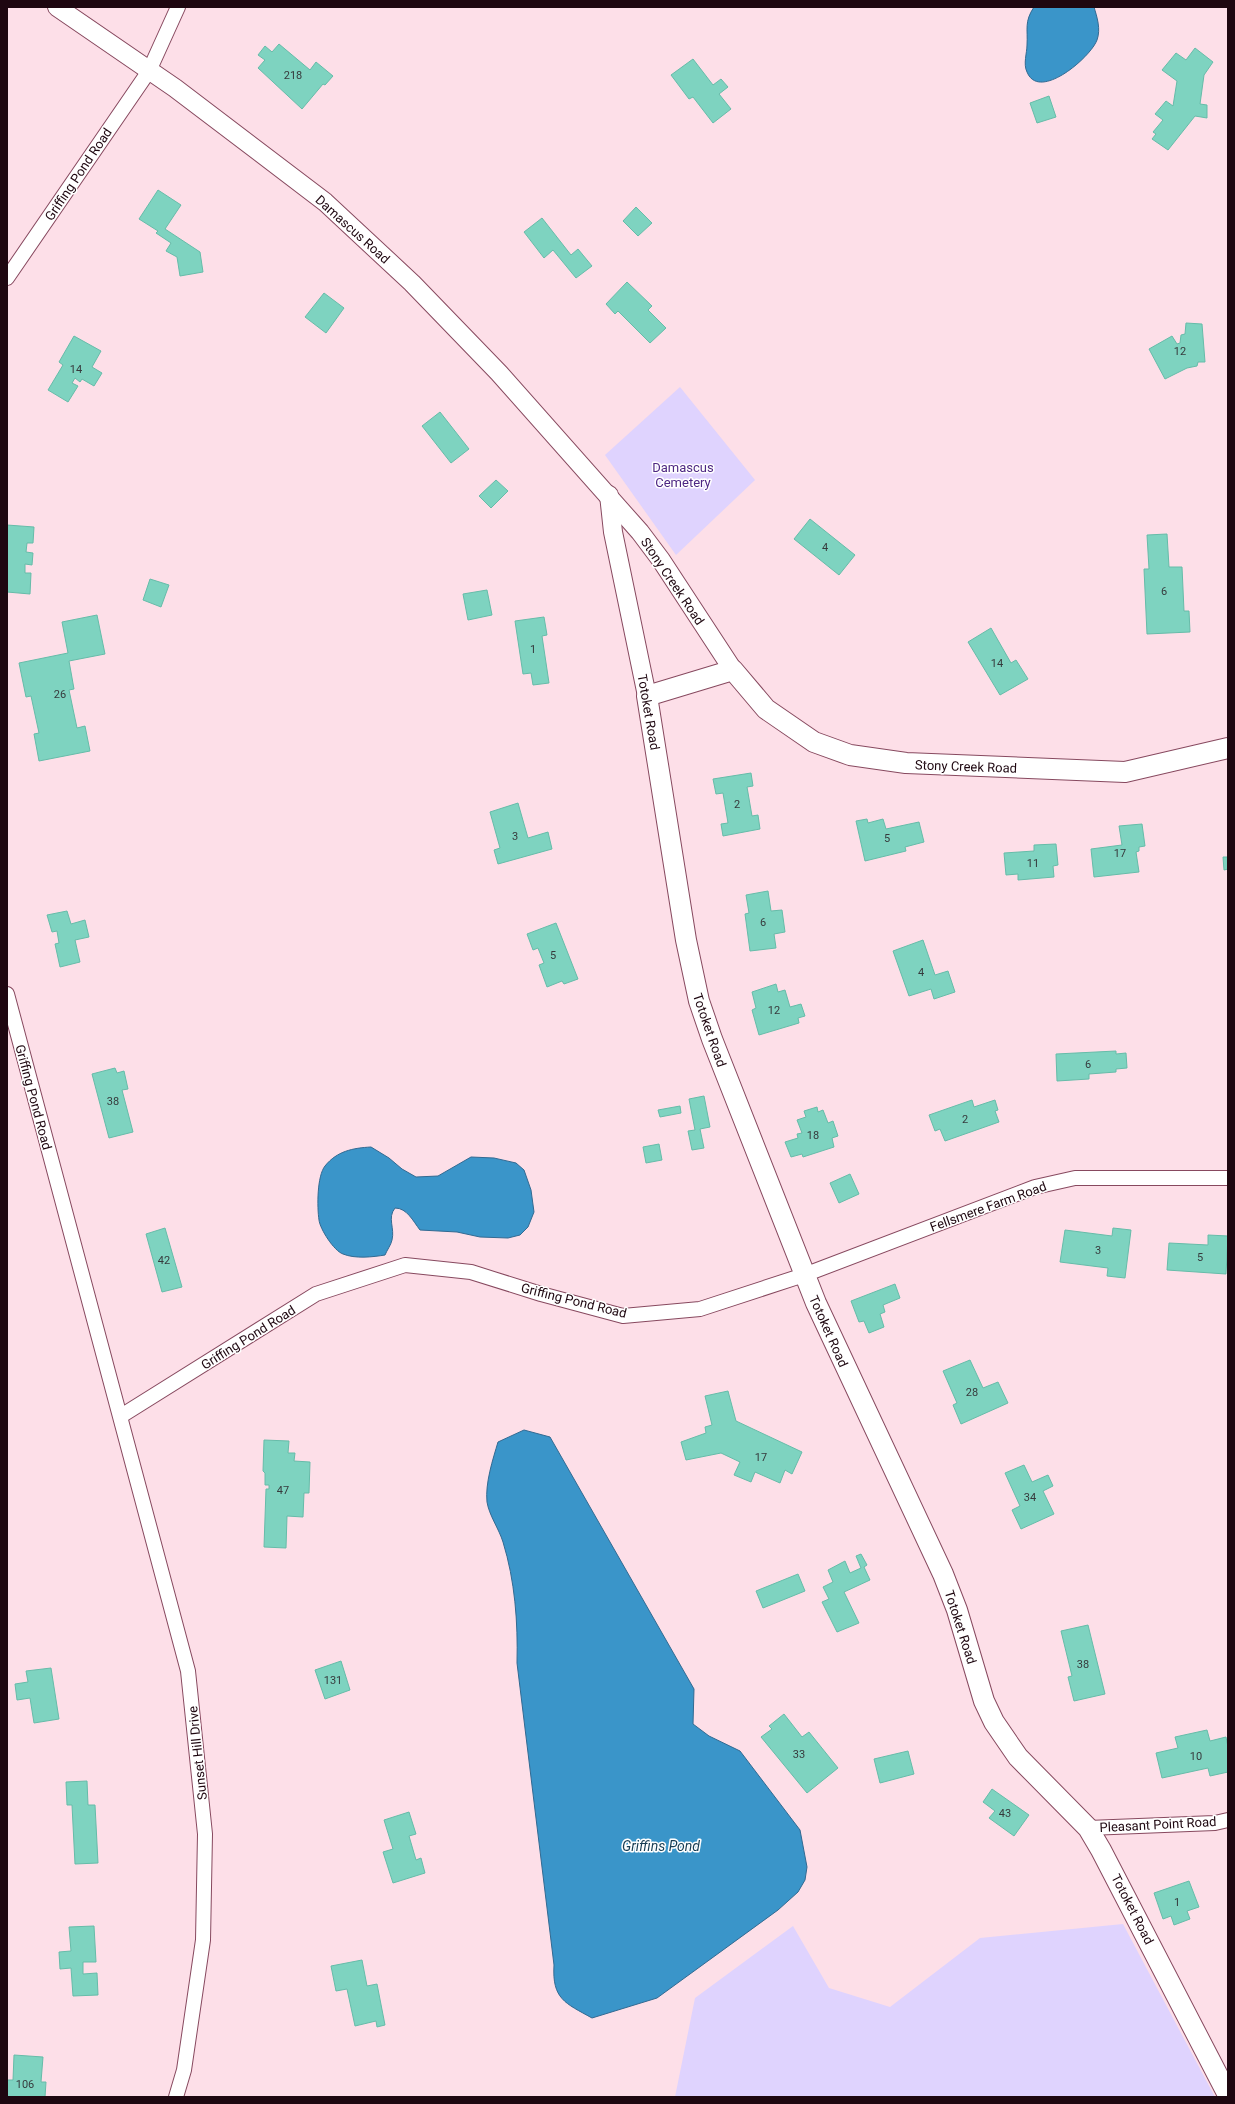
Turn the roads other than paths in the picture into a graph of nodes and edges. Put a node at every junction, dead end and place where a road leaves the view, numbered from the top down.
1 (58, 7) edge
2 (178, 7) edge
3 (149, 71) junction
4 (7, 278) edge
5 (609, 495) junction
6 (733, 670) junction
7 (647, 696) junction
8 (1228, 748) edge
9 (7, 994) edge
10 (1228, 1178) edge
11 (804, 1275) junction
12 (121, 1416) junction
13 (1228, 1820) edge
14 (1088, 1828) junction
15 (1228, 2095) edge
16 (176, 2097) edge

1 - 3 street, Damascus Road
2 - 3 street, Griffing Pond Road
3 - 4 street, Griffing Pond Road
3 - 5 street, Damascus Road
5 - 6 street, Stony Creek Road
5 - 7 street, Totoket Road
6 - 7 main road
6 - 8 main road, Stony Creek Road
7 - 11 main road, Totoket Road
9 - 12 street, Griffing Pond Road
10 - 11 street, Fellsmere Farm Road
11 - 12 street, Griffing Pond Road
11 - 14 main road, Totoket Road
12 - 16 street, Sunset Hill Drive
13 - 14 street, Pleasant Point Road
14 - 15 main road, Totoket Road

